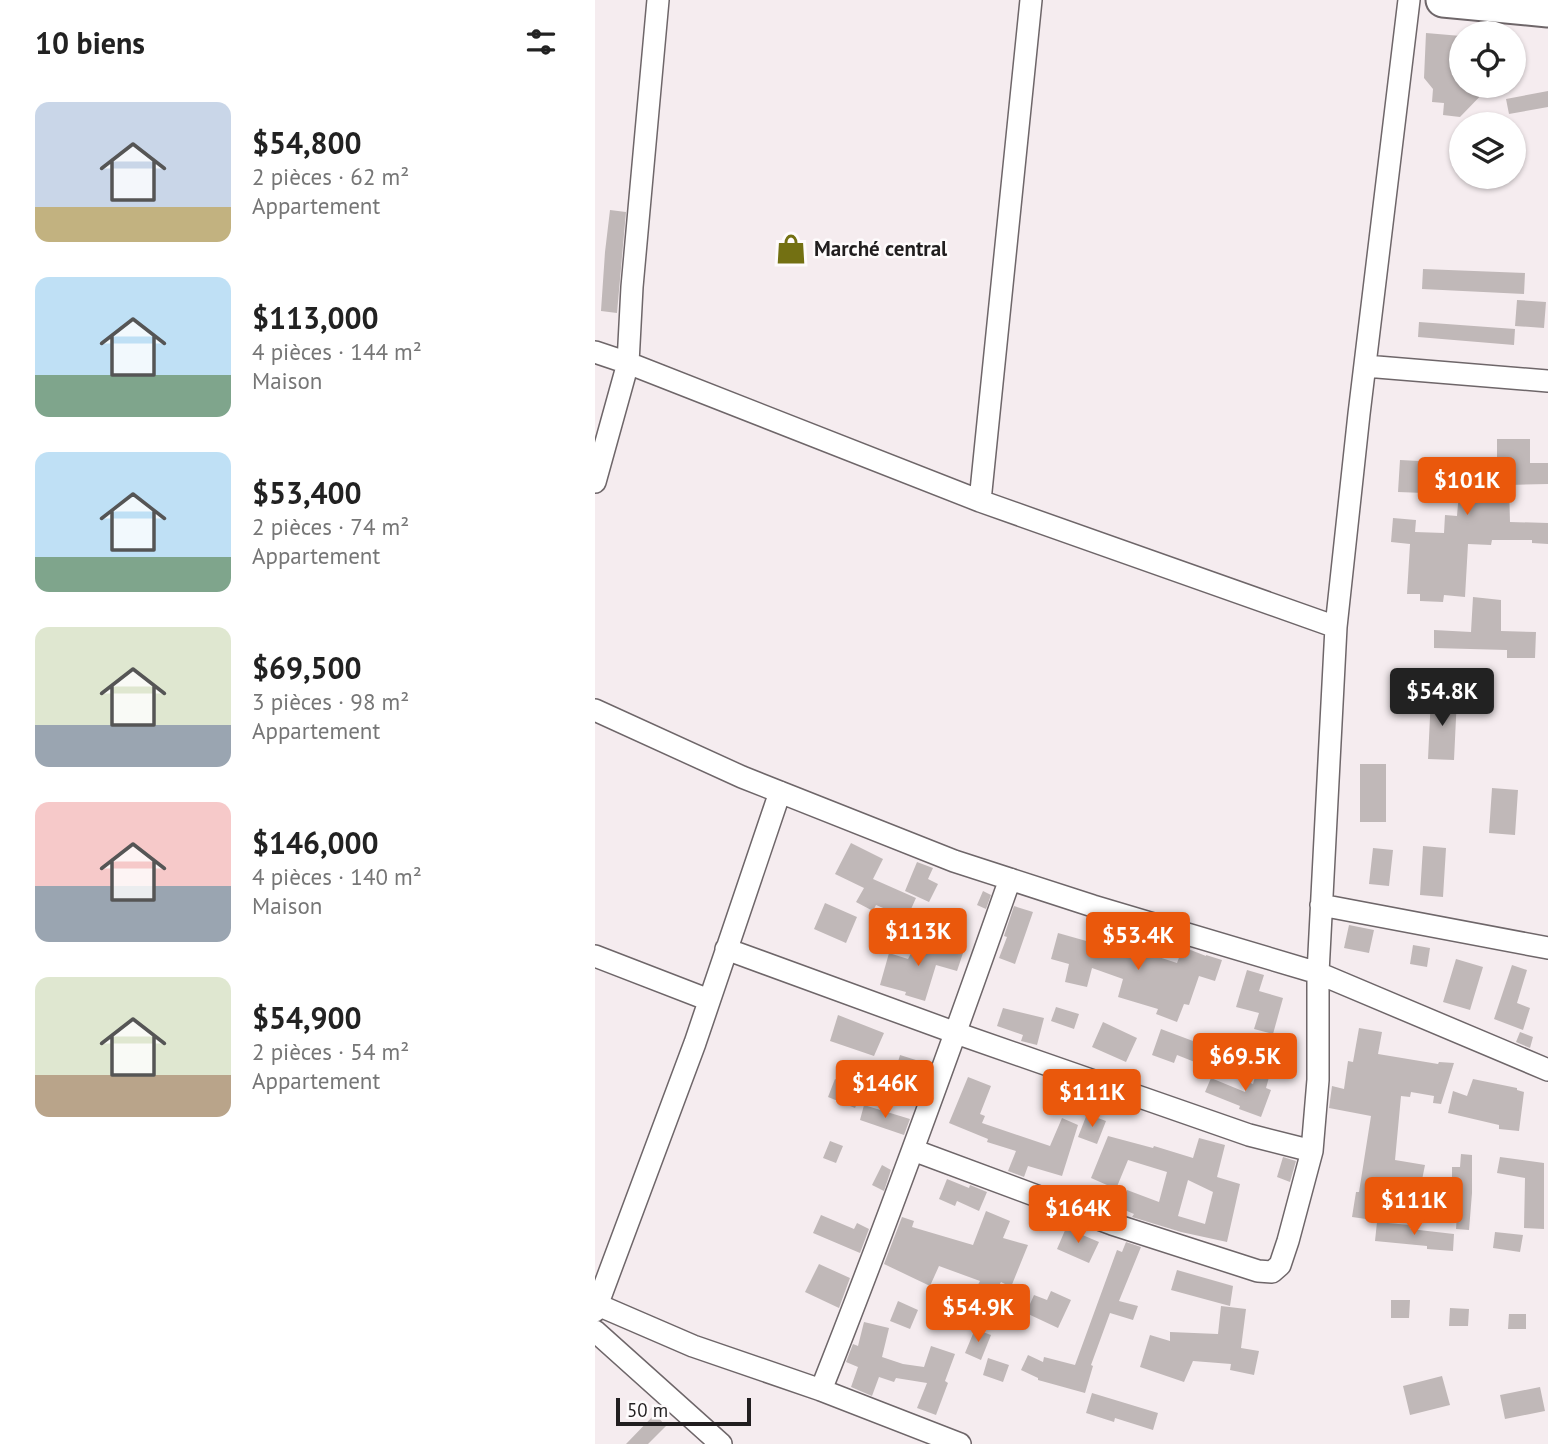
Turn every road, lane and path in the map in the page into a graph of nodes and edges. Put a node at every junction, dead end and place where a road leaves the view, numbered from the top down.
1 (658, 0) edge
2 (1031, 0) edge
3 (1409, 0) edge
4 (1443, 0) edge
5 (1489, 2) edge
6 (1548, 9) edge
7 (595, 352) edge
8 (628, 363) junction
9 (1365, 366) junction
10 (1548, 381) edge
11 (595, 482) edge
12 (980, 500) junction
13 (1336, 627) junction
14 (595, 710) edge
15 (780, 792) junction
16 (1010, 879) junction
17 (1321, 905) junction
18 (1548, 948) edge
19 (726, 949) junction
20 (595, 957) edge
21 (1318, 973) junction
22 (709, 1000) junction
23 (956, 1033) junction
24 (1548, 1070) edge
25 (912, 1150) junction
26 (1312, 1152) junction
27 (596, 1308) edge
28 (595, 1331) edge
29 (821, 1390) junction
30 (721, 1444) edge
31 (960, 1444) edge

1 - 8 street
2 - 12 street
3 - 9 street
4 - 5 main road
5 - 6 main road
7 - 8 street
8 - 11 street
8 - 12 street
9 - 10 street
9 - 13 street
12 - 13 street
13 - 17 street
14 - 15 street
15 - 16 street
15 - 19 street
16 - 21 street
16 - 23 street
17 - 18 street
17 - 21 street
19 - 22 street
19 - 23 street
20 - 22 street
21 - 24 street
21 - 26 street
22 - 27 street
23 - 25 street
23 - 26 street
25 - 26 street
25 - 29 street
27 - 29 street
28 - 30 street
29 - 31 street

